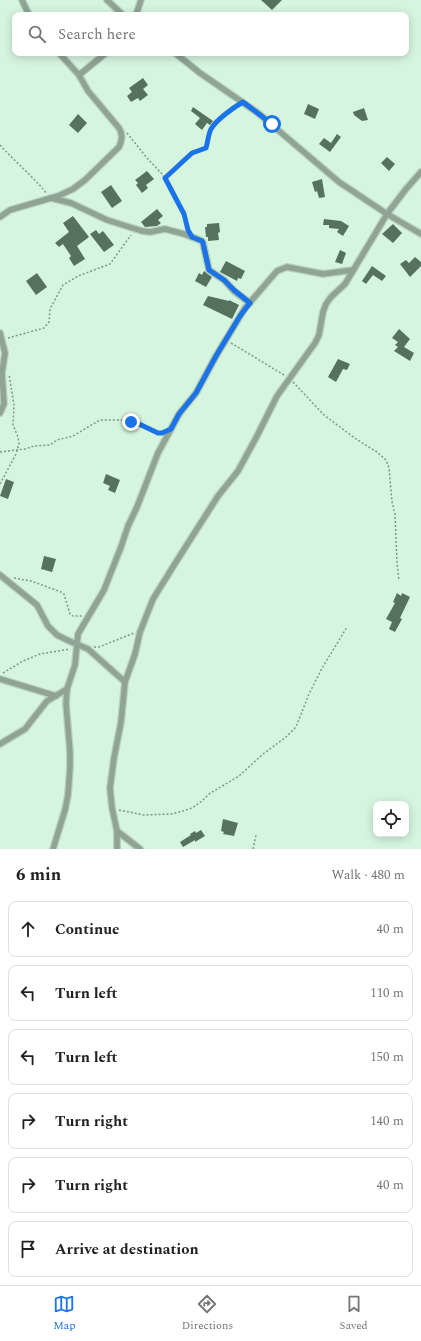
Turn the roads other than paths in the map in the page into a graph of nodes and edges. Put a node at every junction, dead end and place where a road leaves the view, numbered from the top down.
1 (22, 0) edge
2 (107, 0) edge
3 (141, 0) edge
4 (28, 12) edge
5 (121, 12) edge
6 (137, 12) edge
7 (61, 56) edge
8 (102, 56) edge
9 (179, 56) edge
10 (79, 75) junction
11 (421, 172) edge
12 (50, 198) junction
13 (387, 214) junction
14 (0, 217) edge
15 (421, 234) edge
16 (353, 270) junction
17 (250, 303) junction
18 (0, 333) edge
19 (0, 413) edge
20 (2, 577) edge
21 (76, 645) junction
22 (0, 679) edge
23 (125, 682) junction
24 (67, 689) junction
25 (56, 696) junction
26 (0, 744) edge
27 (117, 831) junction
28 (53, 849) edge
29 (117, 849) edge
30 (140, 849) edge

1 - 4 street
2 - 5 street
3 - 6 street
7 - 10 street
8 - 10 street
9 - 13 street
10 - 12 street
11 - 13 street
12 - 14 street
12 - 17 street
13 - 15 street
13 - 16 street
16 - 17 street
16 - 23 street
17 - 21 street
18 - 19 street
20 - 21 street
21 - 23 street
21 - 24 street
22 - 25 street
23 - 27 street
24 - 25 street
24 - 28 street
25 - 26 street
27 - 29 street
27 - 30 street

